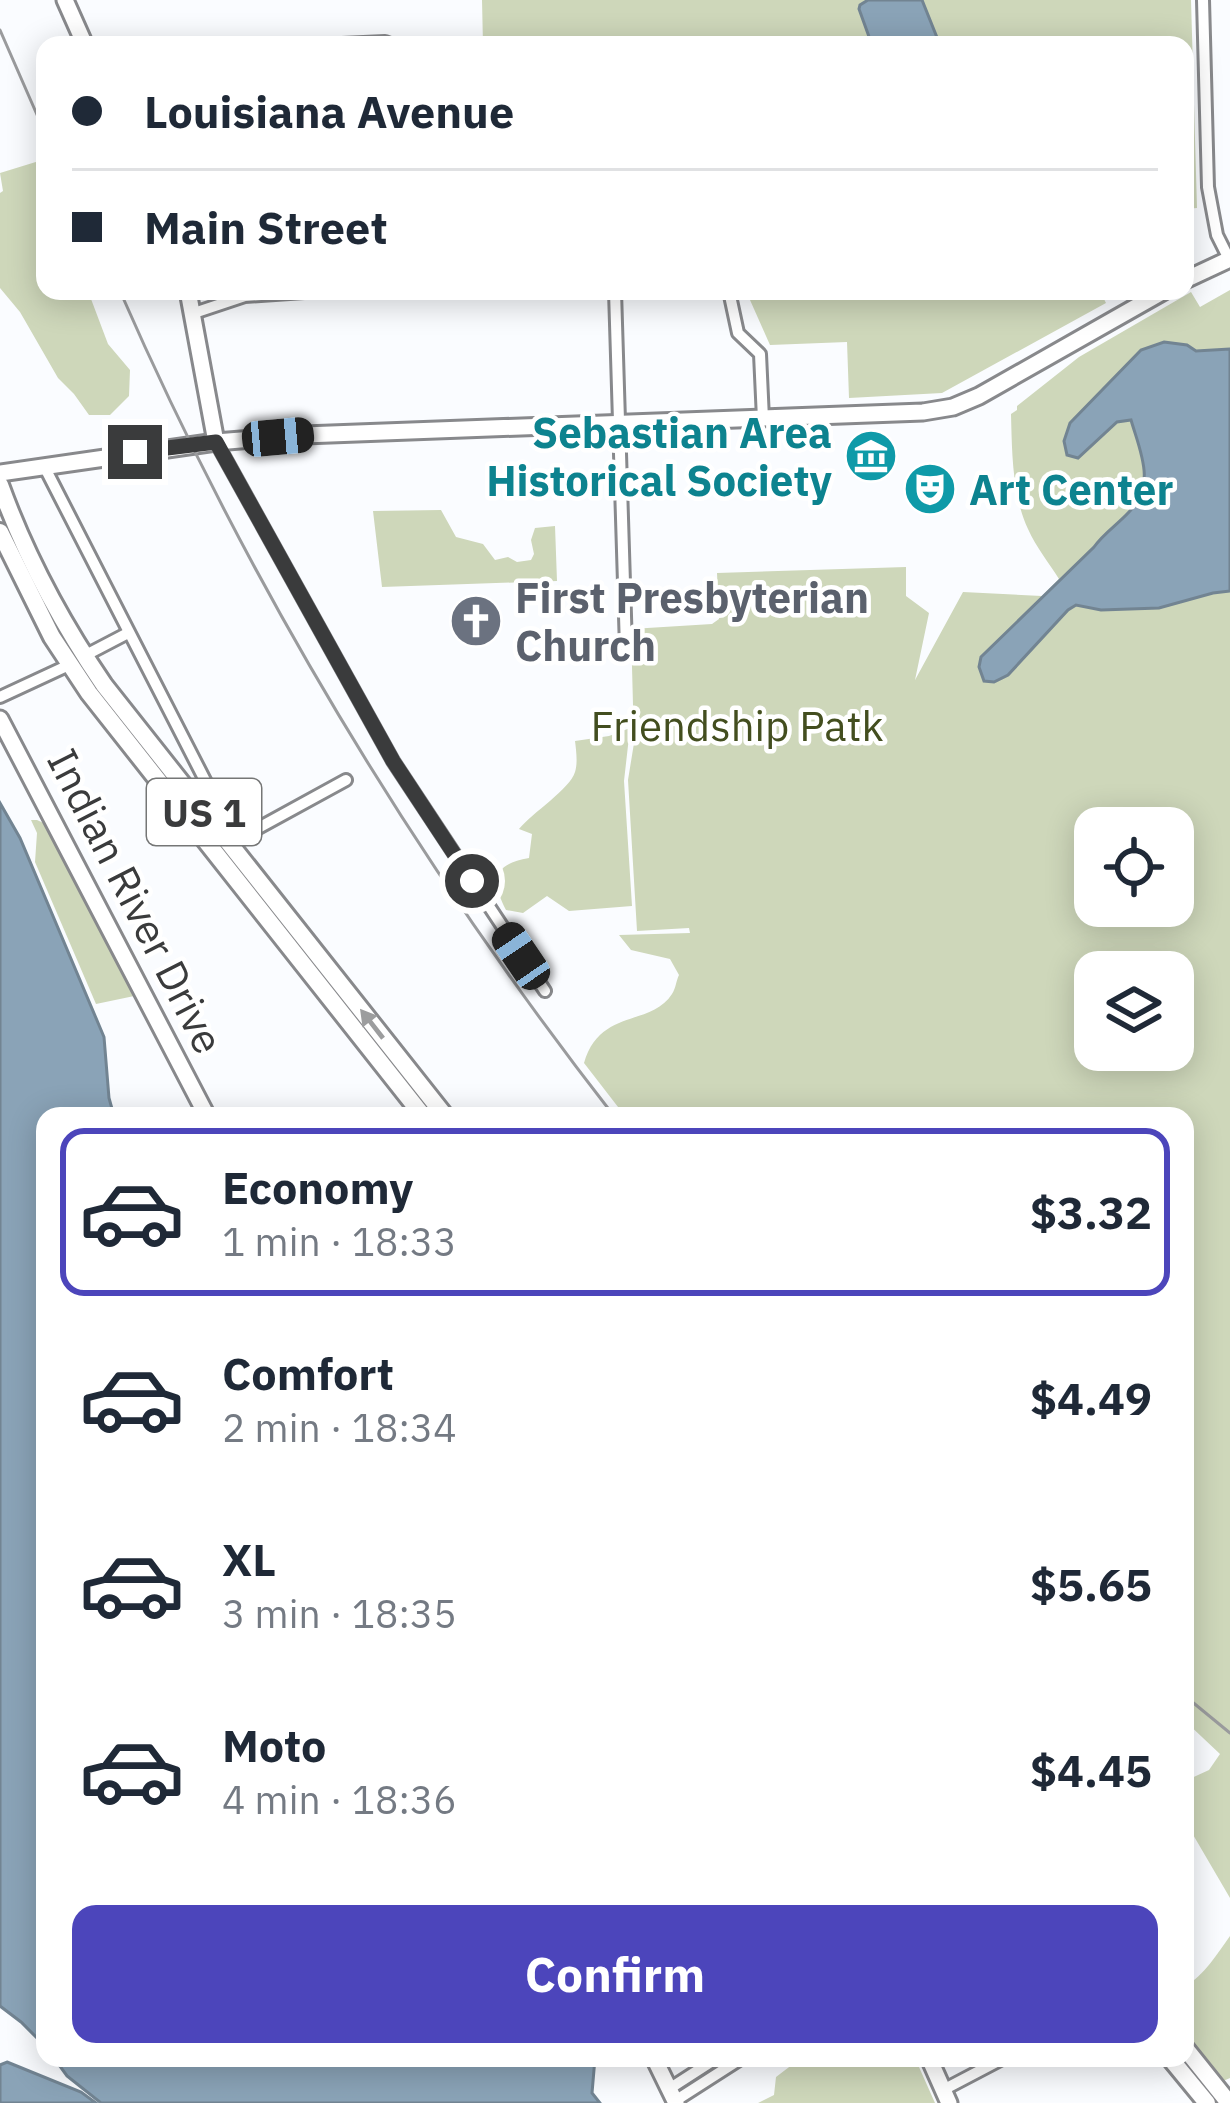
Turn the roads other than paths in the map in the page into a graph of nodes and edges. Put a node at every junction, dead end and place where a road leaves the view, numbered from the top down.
1 (64, 0) edge
2 (1202, 0) edge
3 (81, 36) edge
4 (1230, 259) edge
5 (1194, 276) edge
6 (190, 300) edge
7 (232, 300) edge
8 (615, 300) edge
9 (731, 300) edge
10 (1149, 300) edge
11 (194, 313) junction
12 (763, 419) junction
13 (618, 424) junction
14 (216, 442) junction
15 (44, 466) junction
16 (0, 473) edge
17 (0, 485) edge
18 (0, 532) edge
19 (128, 633) junction
20 (626, 648) dead end
21 (76, 660) junction
22 (0, 698) edge
23 (0, 719) edge
24 (346, 779) dead end
25 (212, 794) dead end
26 (225, 852) junction
27 (545, 991) dead end
28 (202, 1107) edge
29 (416, 1107) edge
30 (438, 1107) edge
31 (1194, 2059) edge
32 (658, 2067) edge
33 (707, 2067) edge
34 (726, 2067) edge
35 (932, 2067) edge
36 (991, 2067) edge
37 (1177, 2067) edge
38 (946, 2097) edge
39 (673, 2098) edge
40 (1207, 2103) edge
41 (1229, 2103) edge

1 - 3 street
2 - 4 street
4 - 5 street
6 - 11 street
7 - 11 street
8 - 13 street
9 - 12 street
10 - 12 street
11 - 14 street
12 - 13 street
13 - 14 street
13 - 20 street
14 - 15 street
14 - 27 street
15 - 16 street
15 - 19 street
17 - 21 main road, US 1
18 - 21 main road, US 1
19 - 21 street
19 - 25 street
21 - 22 street
21 - 26 main road, US 1
21 - 26 main road, US 1
23 - 28 street, Indian River Drive
24 - 26 street
26 - 29 main road, US 1
30 -> 26 main road, US 1
31 - 41 main road
32 - 39 street
33 - 39 street
34 - 39 street
35 - 38 street
36 - 38 street
37 - 40 main road

